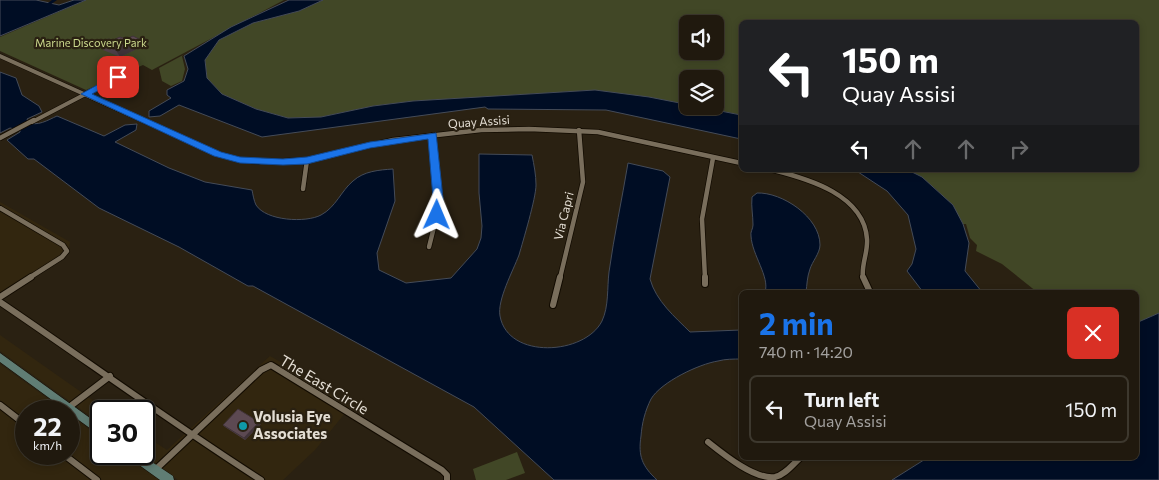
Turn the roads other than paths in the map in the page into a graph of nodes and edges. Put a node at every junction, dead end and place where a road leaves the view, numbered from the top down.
1 (0, 56) edge
2 (118, 77) dead end
3 (86, 94) junction
4 (578, 130) junction
5 (433, 136) junction
6 (0, 138) edge
7 (713, 158) junction
8 (307, 160) junction
9 (739, 163) edge
10 (779, 172) edge
11 (303, 189) dead end
12 (0, 208) edge
13 (428, 247) dead end
14 (705, 284) dead end
15 (869, 290) edge
16 (0, 297) edge
17 (0, 302) edge
18 (553, 305) dead end
19 (0, 357) edge
20 (110, 376) junction
21 (55, 400) edge
22 (78, 400) edge
23 (0, 405) edge
24 (15, 417) edge
25 (192, 435) junction
26 (708, 442) dead end
27 (797, 460) edge
28 (78, 465) edge
29 (148, 465) edge
30 (155, 470) junction
31 (447, 478) edge
32 (97, 480) edge
33 (169, 480) edge
34 (261, 480) edge

1 - 3 street, Quay Assisi
2 - 3 street
3 - 6 street
3 - 8 street, Quay Assisi
4 - 5 street, Quay Assisi
4 - 7 street, Quay Assisi
4 - 18 street, Via Capri
5 - 8 street, Quay Assisi
5 - 13 street
7 - 9 street, Quay Assisi
7 - 14 street
8 - 11 street
10 - 15 street
12 - 16 street
17 - 20 street
19 - 21 main road
20 - 22 street
20 - 25 street
23 - 24 street
25 - 30 street, The East Circle
25 - 31 street, The East Circle
25 - 34 street
26 - 27 street
28 - 32 street
29 - 30 main road
30 - 33 main road

